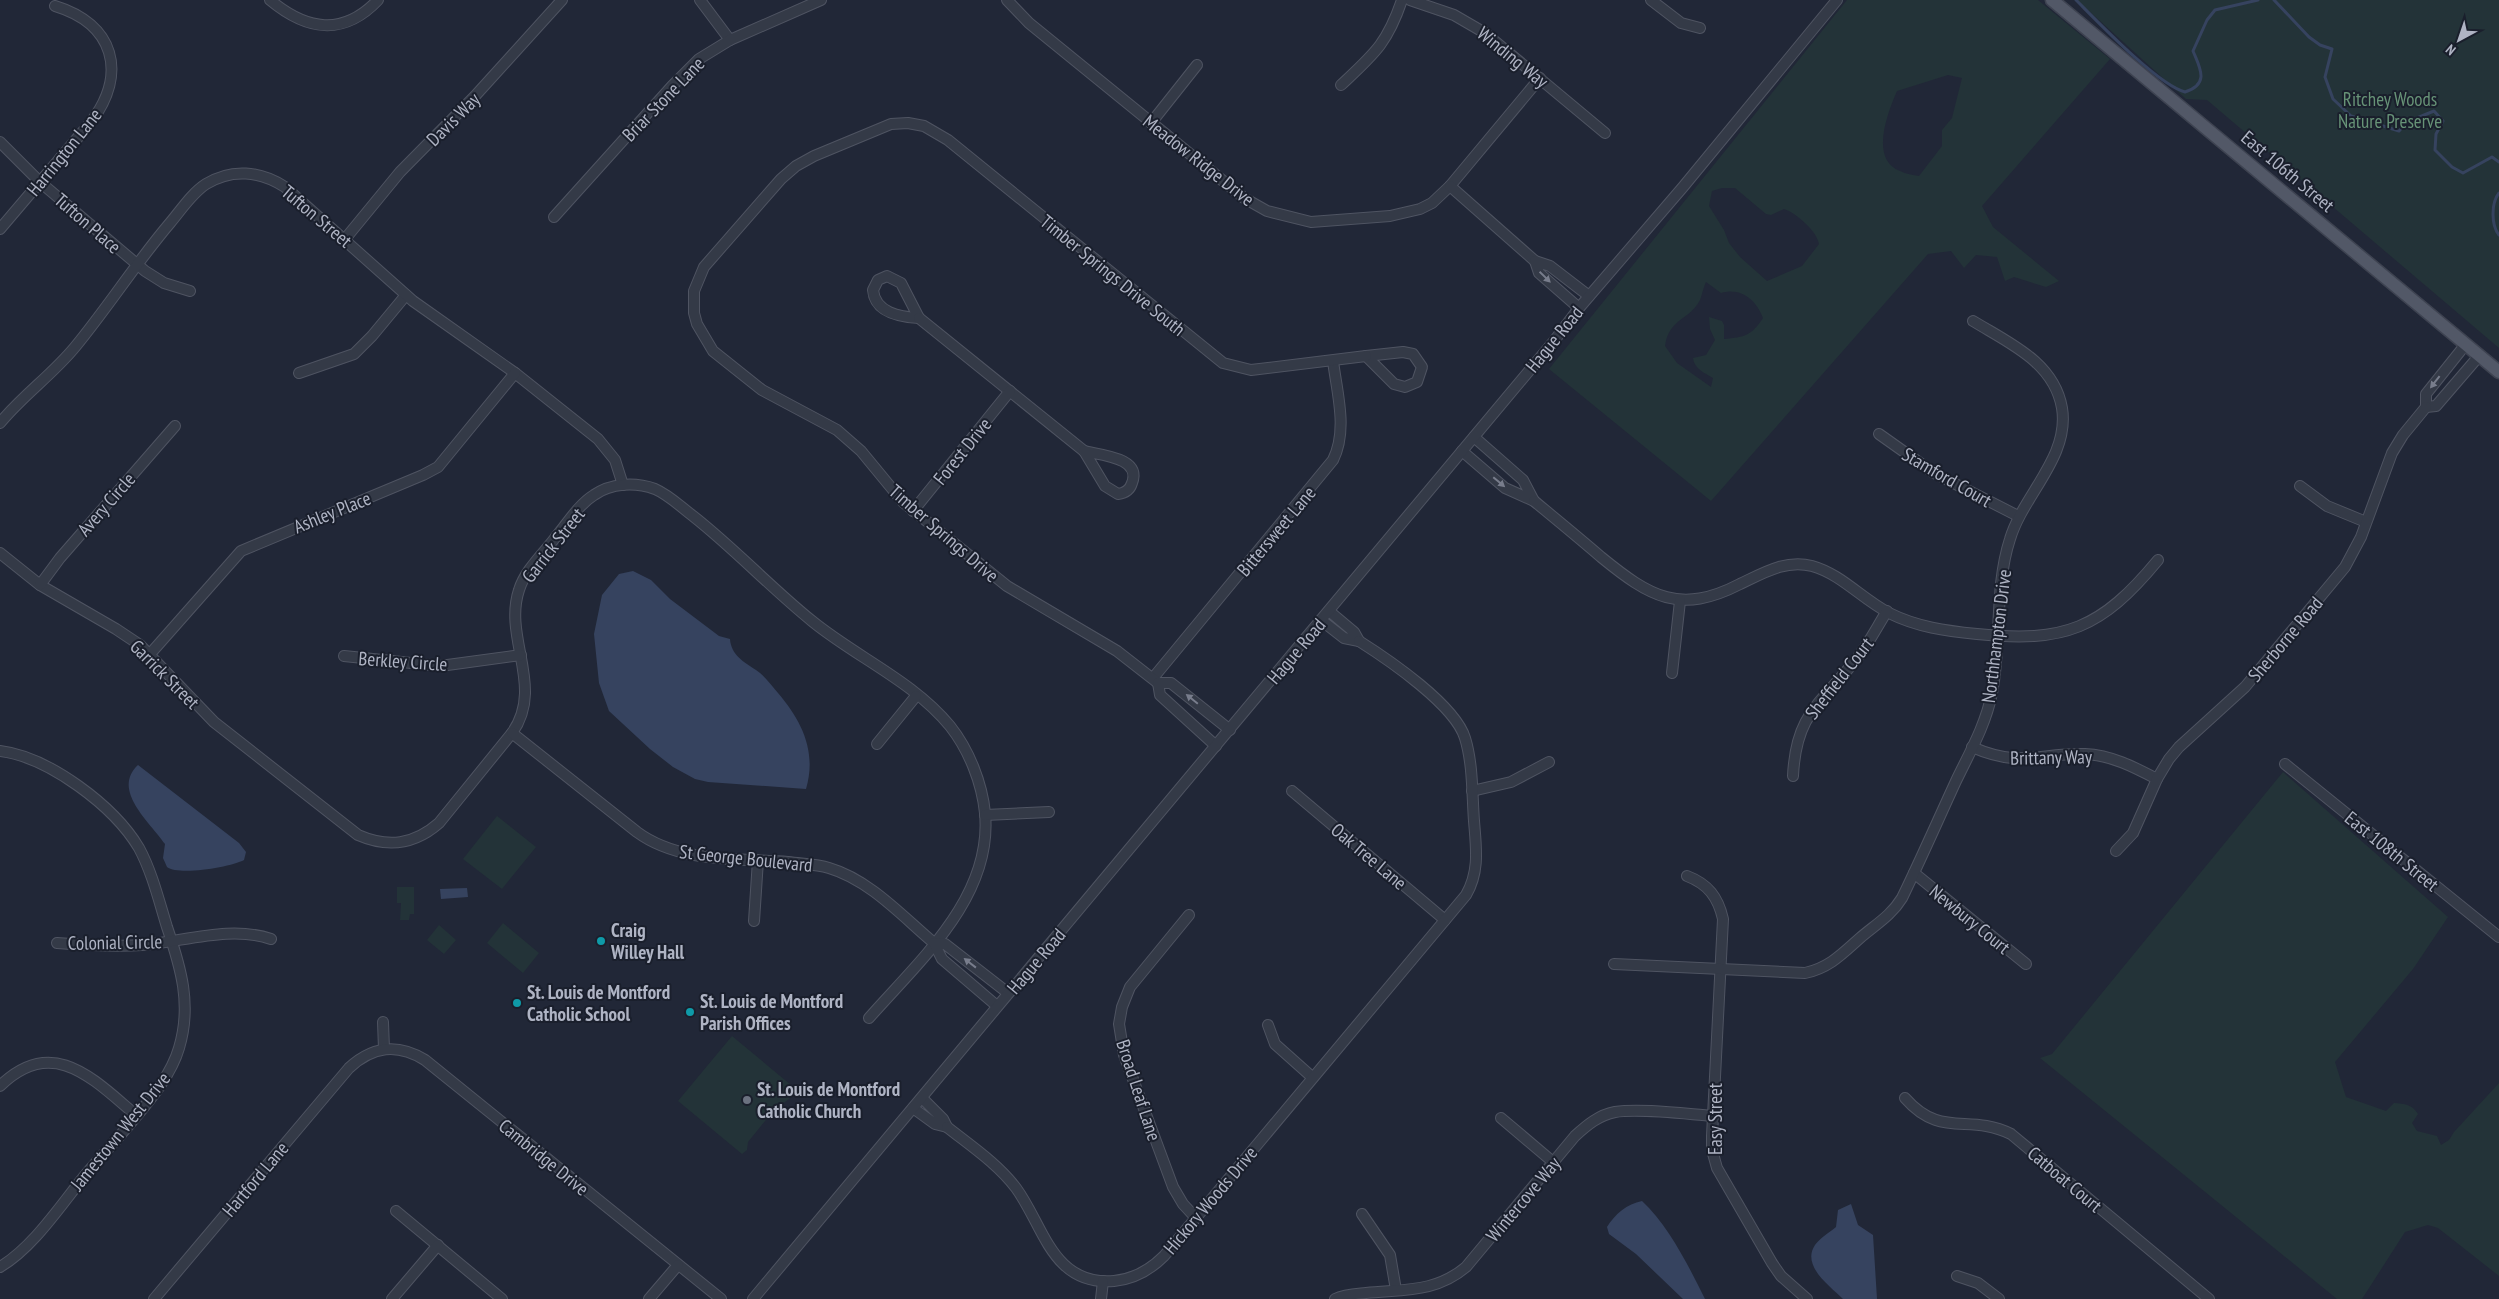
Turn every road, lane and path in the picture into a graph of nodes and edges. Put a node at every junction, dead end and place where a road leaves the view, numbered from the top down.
1 (270, 0) edge
2 (378, 0) edge
3 (562, 0) edge
4 (700, 0) edge
5 (821, 0) edge
6 (1007, 0) edge
7 (1402, 0) edge
8 (1410, 0) edge
9 (1651, 0) edge
10 (1836, 0) edge
11 (2052, 0) edge
12 (55, 6) dead end
13 (1700, 28) dead end
14 (730, 40) junction
15 (1197, 65) dead end
16 (1540, 78) junction
17 (1341, 86) dead end
18 (1151, 122) junction
19 (1605, 133) dead end
20 (0, 142) edge
21 (40, 182) junction
22 (1450, 186) junction
23 (554, 216) dead end
24 (0, 229) edge
25 (345, 239) junction
26 (1535, 262) junction
27 (136, 263) junction
28 (190, 291) dead end
29 (406, 295) junction
30 (1589, 296) junction
31 (693, 300) joint
32 (1579, 308) junction
33 (919, 318) junction
34 (1973, 322) dead end
35 (2466, 344) junction
36 (1366, 356) junction
37 (2479, 356) junction
38 (1333, 361) junction
39 (2499, 372) edge
40 (299, 373) dead end
41 (516, 373) junction
42 (1010, 390) junction
43 (2426, 407) junction
44 (0, 423) edge
45 (175, 426) dead end
46 (1879, 434) dead end
47 (1474, 437) junction
48 (1462, 450) junction
49 (1084, 451) junction
50 (623, 485) junction
51 (2300, 486) dead end
52 (1534, 501) junction
53 (913, 511) junction
54 (2018, 516) junction
55 (2366, 522) junction
56 (0, 553) edge
57 (2158, 560) dead end
58 (40, 585) junction
59 (1680, 601) junction
60 (1329, 611) junction
61 (1886, 611) junction
62 (1321, 620) junction
63 (1998, 637) junction
64 (1360, 642) junction
65 (150, 654) junction
66 (521, 655) junction
67 (344, 656) dead end
68 (1672, 674) dead end
69 (1156, 680) junction
70 (916, 696) junction
71 (1230, 730) junction
72 (512, 733) junction
73 (877, 744) dead end
74 (1216, 746) junction
75 (1972, 747) junction
76 (0, 751) edge
77 (1549, 762) dead end
78 (2285, 764) dead end
79 (1793, 776) dead end
80 (2157, 779) junction
81 (1292, 791) dead end
82 (1472, 791) junction
83 (1049, 812) dead end
84 (985, 815) junction
85 (2116, 851) dead end
86 (758, 860) junction
87 (1914, 873) junction
88 (1687, 876) dead end
89 (1189, 915) dead end
90 (1446, 920) junction
91 (754, 921) dead end
92 (2499, 938) edge
93 (271, 939) dead end
94 (173, 942) junction
95 (57, 943) dead end
96 (934, 943) junction
97 (1614, 964) dead end
98 (2026, 964) dead end
99 (1721, 970) junction
100 (1008, 993) junction
101 (997, 1006) junction
102 (870, 1018) dead end
103 (383, 1022) dead end
104 (1268, 1025) dead end
105 (384, 1049) junction
106 (356, 1061) joint
107 (1312, 1077) junction
108 (0, 1086) edge
109 (922, 1098) junction
110 (1906, 1098) dead end
111 (913, 1108) junction
112 (136, 1115) junction
113 (1713, 1116) junction
114 (1500, 1118) dead end
115 (947, 1127) junction
116 (1553, 1162) junction
117 (396, 1210) dead end
118 (1362, 1214) dead end
119 (1195, 1217) junction
120 (438, 1245) junction
121 (678, 1265) junction
122 (0, 1267) edge
123 (1957, 1276) dead end
124 (1103, 1281) junction
125 (1396, 1290) junction
126 (154, 1299) edge
127 (392, 1299) edge
128 (502, 1299) edge
129 (650, 1299) edge
130 (721, 1299) edge
131 (753, 1299) edge
132 (1101, 1299) edge
133 (1335, 1299) edge
134 (1807, 1299) edge
135 (1999, 1299) edge
136 (2209, 1299) edge

1 - 2 street
3 - 25 street, Davis Way
4 - 14 street
5 - 14 street, Briar Stone Lane
6 - 18 street, Meadow Ridge Drive
7 - 17 street
8 - 16 street, Winding Way
9 - 13 street
10 - 30 street, Hague Road
11 - 35 main road, East 106th Street
12 - 21 street, Harrington Lane
14 - 23 street, Briar Stone Lane
15 - 18 street
16 - 19 street, Winding Way
16 - 22 street, Meadow Ridge Drive
18 - 22 street, Meadow Ridge Drive
20 - 21 street, Tufton Place
21 - 24 street, Harrington Lane
21 - 27 street, Tufton Place
22 - 26 street
25 - 27 street, Tufton Street
25 - 29 street, Tufton Street
26 - 30 street
26 -> 32 street
27 - 28 street, Tufton Place
27 - 44 street, Tufton Street
29 - 40 street
29 - 41 street, Tufton Street
30 - 32 street, Hague Road
31 - 38 street, Timber Springs Drive South
31 - 53 street, Timber Springs Drive
32 - 47 street, Hague Road
33 - 33 street
33 - 42 street
34 - 54 street, Northhampton Drive
35 - 37 main road, East 106th Street
35 -> 43 street, Sherborne Road
36 - 36 street, Timber Springs Drive South
36 - 38 street, Timber Springs Drive South
37 - 39 main road, East 106th Street
37 - 43 street, Sherborne Road
38 - 69 street, Bittersweet Lane
41 - 50 street, Tufton Street
41 - 65 street, Ashley Place
42 - 49 street
42 - 53 street, Forest Drive
43 - 55 street, Sherborne Road
45 - 58 street, Avery Circle
46 - 54 street, Stamford Court
47 - 48 street, Hague Road
47 - 52 street
48 -> 52 street
48 - 60 street, Hague Road
49 - 49 street
50 - 66 street, Garrick Street
50 - 70 street, Garrick Street
51 - 55 street
52 - 59 street
53 - 69 street, Timber Springs Drive
54 - 63 street, Northhampton Drive
55 - 80 street, Sherborne Road
56 - 58 street, Garrick Street
57 - 63 street
58 - 65 street, Garrick Street
59 - 61 street
59 - 68 street
60 - 62 street, Hague Road
60 - 64 street
61 - 63 street
61 - 79 street, Sheffield Court
62 - 64 street
62 - 71 street, Hague Road
63 - 75 street, Northhampton Drive
64 - 82 street, Hickory Woods Drive
65 - 72 street, Garrick Street
66 - 67 street, Berkley Circle
66 - 72 street, Garrick Street
71 -> 69 street, Timber Springs Drive
69 - 74 street, Timber Springs Drive
70 - 73 street
70 - 84 street, Garrick Street
71 - 74 street, Hague Road
72 - 86 street, St George Boulevard
74 - 100 street, Hague Road
75 - 80 street, Brittany Way
75 - 87 street, Northhampton Drive
76 - 94 street, Jamestown West Drive
77 - 82 street
78 - 92 street, East 108th Street
80 - 85 street, Sherborne Road
81 - 90 street, Oak Tree Lane
82 - 90 street, Hickory Woods Drive
83 - 84 street
84 - 96 street, Garrick Street
86 - 91 street
86 - 96 street, St George Boulevard
87 - 98 street, Newbury Court
87 - 99 street, Northhampton Drive
88 - 99 street, Easy Street
89 - 119 street, Broad Leaf Lane
90 - 107 street, Hickory Woods Drive
93 - 94 street, Colonial Circle
94 - 95 street, Colonial Circle
94 - 112 street, Jamestown West Drive
100 -> 96 street, St George Boulevard
96 - 101 street, St George Boulevard
96 - 102 street, Garrick Street
97 - 99 street, Northhampton Drive
99 - 113 street, Easy Street
100 - 101 street, Hague Road
101 - 109 street, Hague Road
103 - 105 street
104 - 107 street
105 - 106 street, Cambridge Drive
105 - 121 street, Cambridge Drive
106 - 126 street, Hartford Lane
107 - 119 street, Hickory Woods Drive
108 - 112 street
109 - 111 street, Hague Road
109 - 115 street, Hickory Woods Drive
110 - 136 street, Catboat Court
111 - 115 street, Hickory Woods Drive
111 - 131 street, Hague Road
112 - 122 street, Jamestown West Drive
113 - 116 street, Wintercove Way
113 - 134 street, Easy Street
114 - 116 street
115 - 124 street, Hickory Woods Drive
116 - 125 street, Wintercove Way
117 - 120 street
118 - 125 street
119 - 124 street, Hickory Woods Drive
120 - 127 street
120 - 128 street
121 - 129 street
121 - 130 street, Cambridge Drive
123 - 135 street
124 - 132 street
125 - 133 street, Wintercove Way

